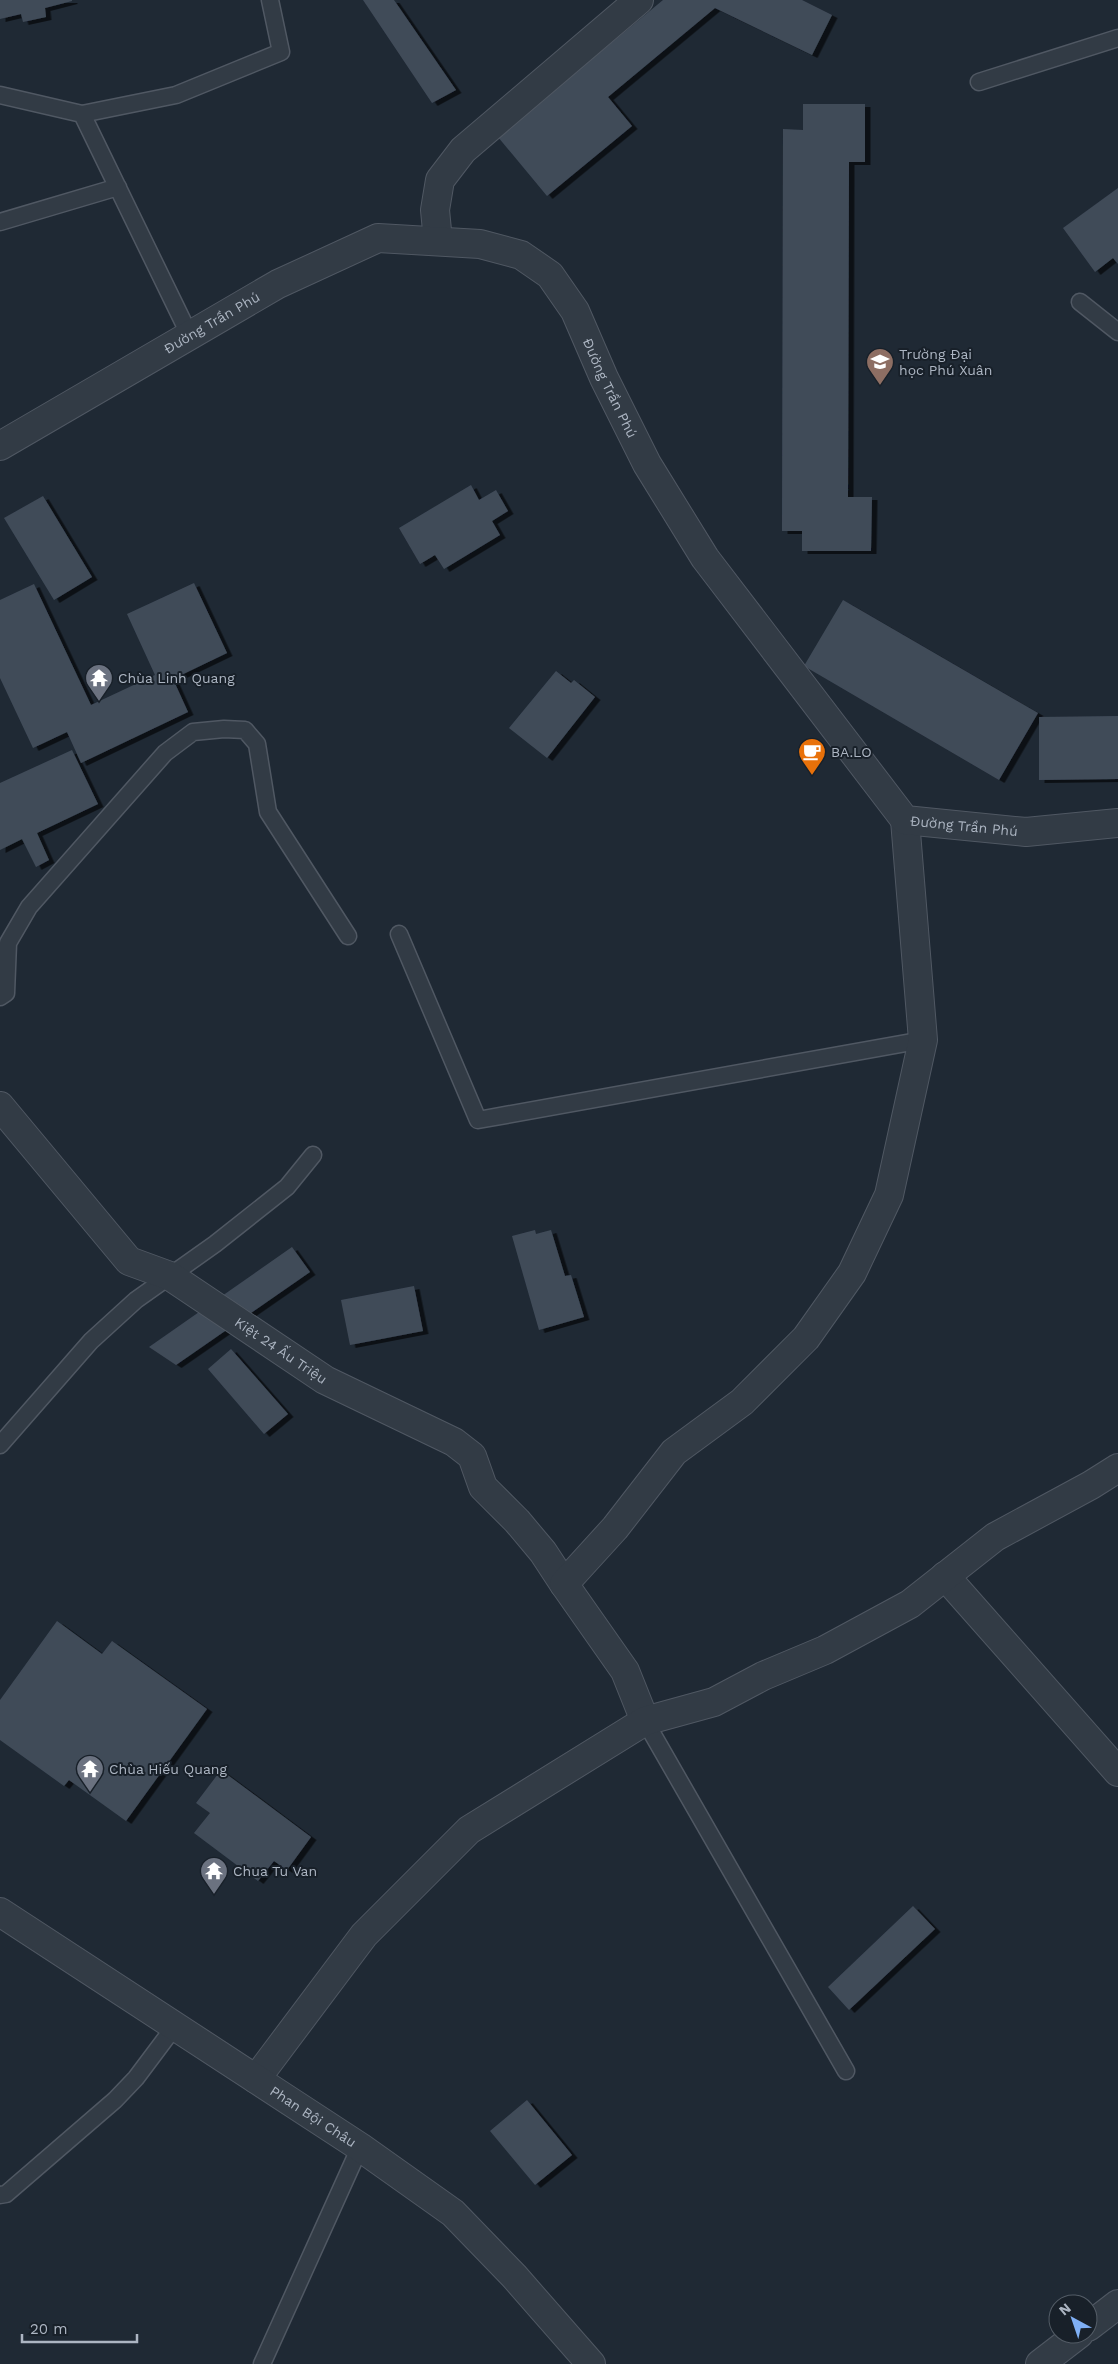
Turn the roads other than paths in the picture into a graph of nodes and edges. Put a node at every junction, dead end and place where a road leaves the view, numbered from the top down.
1 (270, 0) edge
2 (639, 0) edge
3 (1118, 38) edge
4 (979, 82) dead end
5 (0, 95) edge
6 (82, 114) junction
7 (118, 187) junction
8 (0, 222) edge
9 (438, 241) junction
10 (1080, 302) dead end
11 (1118, 332) edge
12 (190, 336) junction
13 (0, 446) edge
14 (905, 820) junction
15 (1118, 823) edge
16 (400, 934) dead end
17 (348, 936) dead end
18 (0, 997) edge
19 (923, 1040) junction
20 (0, 1106) edge
21 (313, 1155) dead end
22 (170, 1276) junction
23 (0, 1445) edge
24 (1118, 1468) edge
25 (945, 1576) junction
26 (564, 1584) junction
27 (646, 1721) junction
28 (1118, 1772) edge
29 (0, 1912) edge
30 (175, 2026) junction
31 (846, 2071) dead end
32 (256, 2079) junction
33 (360, 2147) junction
34 (0, 2194) edge
35 (1118, 2304) edge
36 (1098, 2319) edge
37 (1066, 2344) edge
38 (262, 2364) edge
39 (591, 2364) edge
40 (1040, 2364) edge

1 - 6 lane
2 - 9 street
3 - 4 lane
5 - 6 lane
6 - 7 lane
7 - 8 lane
7 - 12 lane
9 - 12 street, Đường Trần Phú
9 - 14 street, Đường Trần Phú
10 - 11 lane
12 - 13 street, Đường Trần Phú
14 - 15 street, Đường Trần Phú
14 - 19 street
16 - 19 lane
17 - 18 lane
19 - 26 street
20 - 22 street, Kiệt 24 Ấu Triệu
21 - 22 lane
22 - 23 lane
22 - 26 street, Kiệt 24 Ấu Triệu
24 - 25 street
25 - 27 street
25 - 28 street
26 - 27 street, Kiệt 24 Ấu Triệu
27 - 31 lane
27 - 32 street
29 - 30 street, Phan Bội Châu
30 - 32 street, Phan Bội Châu
30 - 34 lane
32 - 33 street, Phan Bội Châu
33 - 38 lane
33 - 39 street, Phan Bội Châu
35 - 36 street
37 - 40 street

